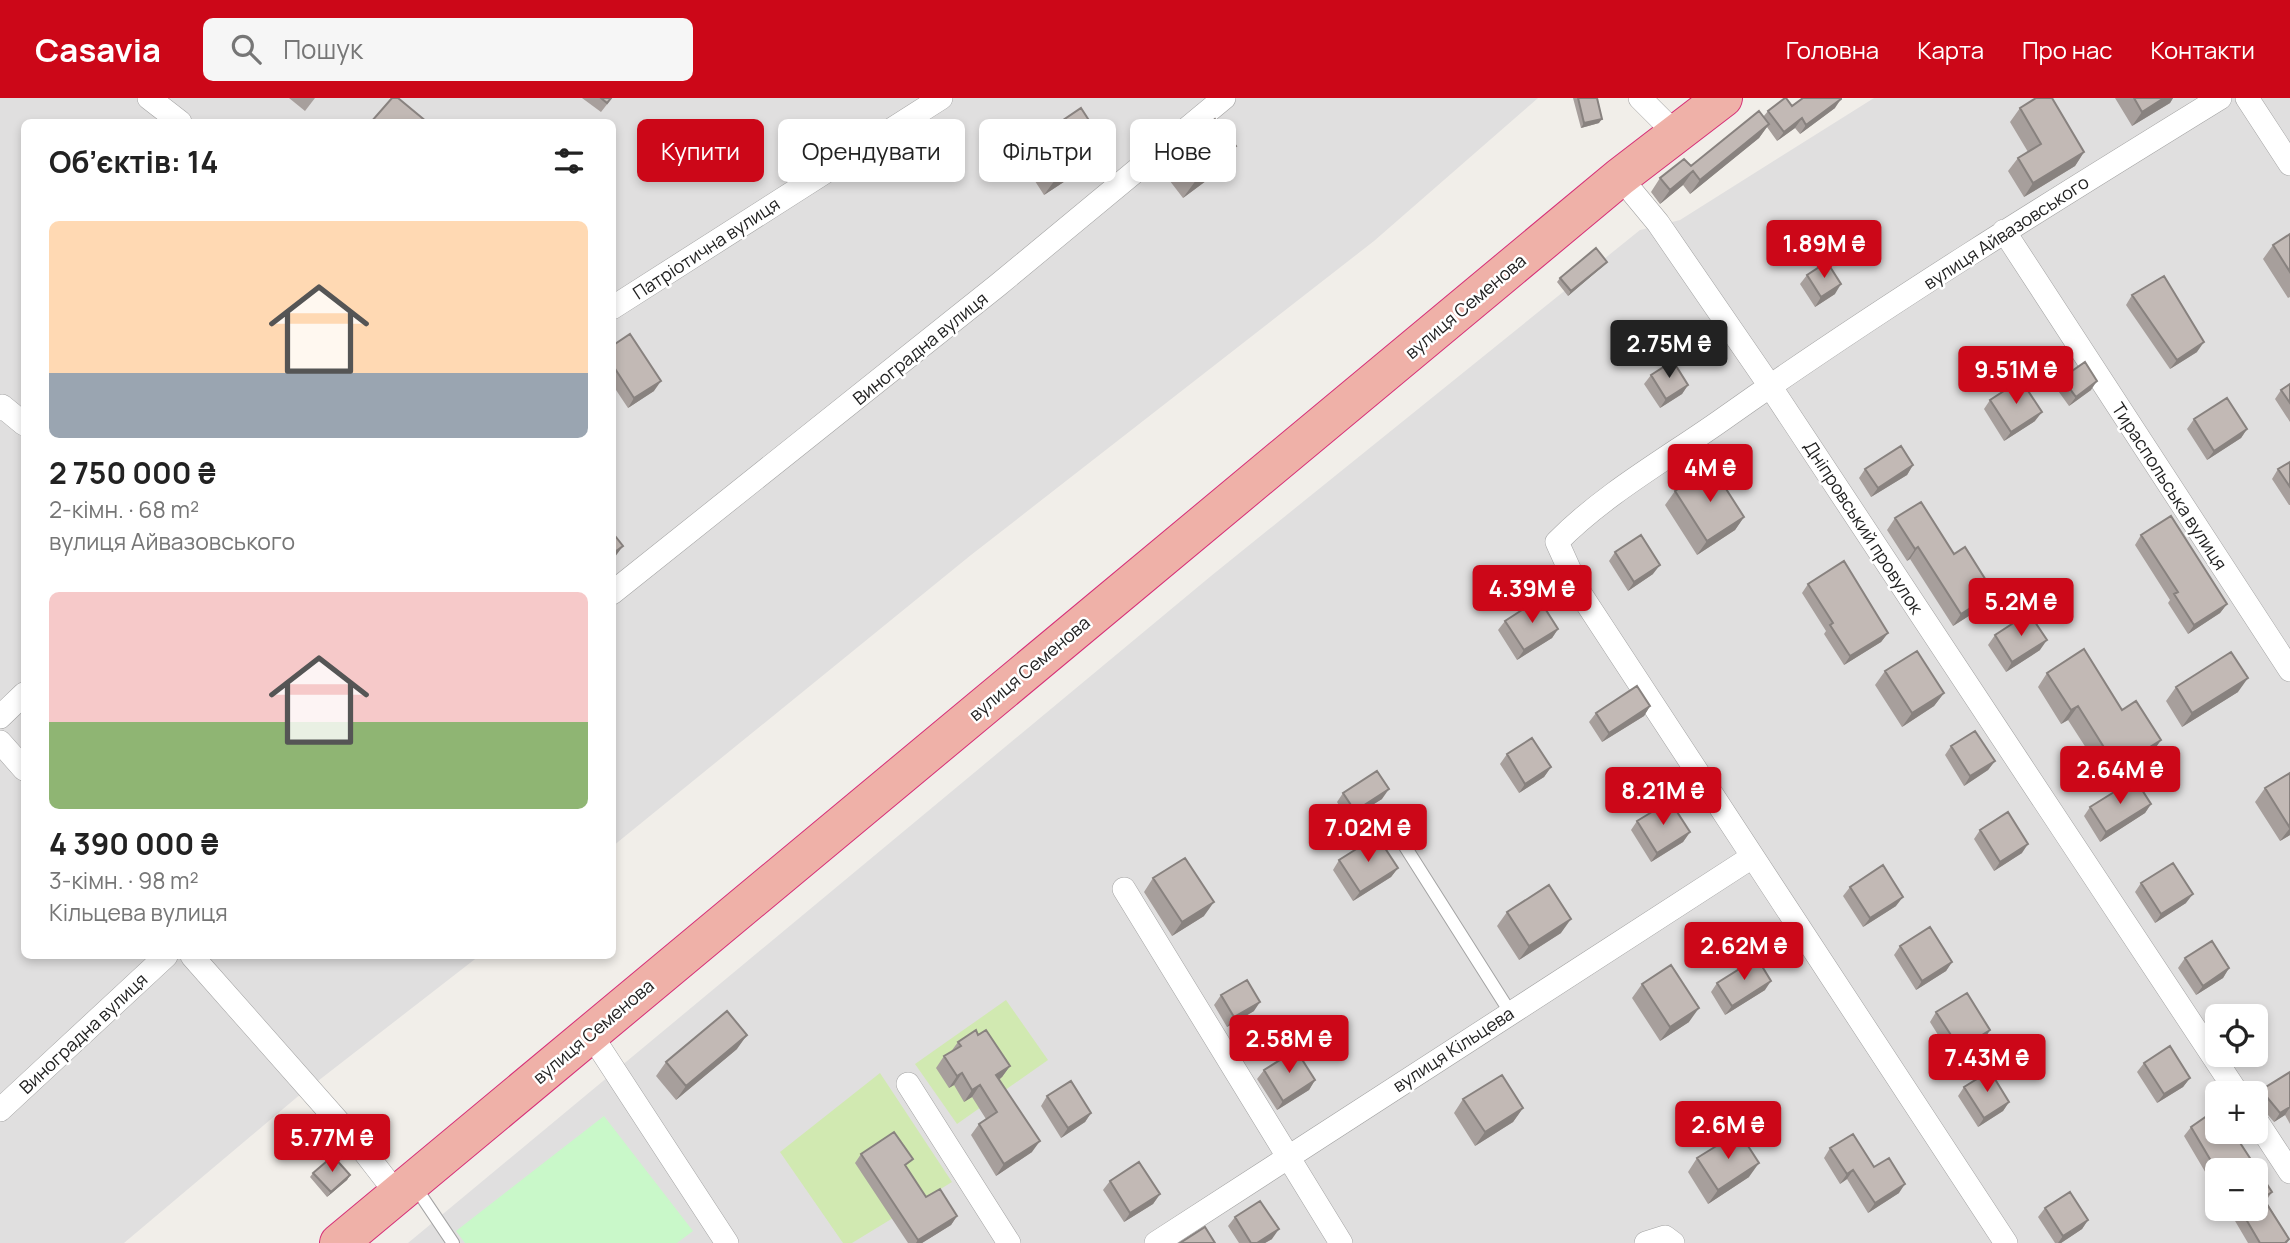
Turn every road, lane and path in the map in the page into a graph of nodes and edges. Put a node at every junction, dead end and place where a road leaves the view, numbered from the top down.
1 (149, 98) edge
2 (942, 98) edge
3 (1224, 98) edge
4 (1640, 98) edge
5 (1723, 98) edge
6 (2220, 98) edge
7 (2247, 98) edge
8 (176, 119) edge
9 (1675, 133) junction
10 (2290, 164) edge
11 (1620, 177) junction
12 (2004, 231) junction
13 (616, 305) edge
14 (1770, 386) junction
15 (0, 409) edge
16 (21, 422) edge
17 (616, 590) edge
18 (2290, 670) edge
19 (21, 697) edge
20 (0, 717) edge
21 (0, 742) edge
22 (21, 766) edge
23 (1387, 818) dead end
24 (1752, 857) junction
25 (1124, 889) dead end
26 (163, 959) edge
27 (195, 959) edge
28 (1510, 1012) junction
29 (590, 1033) junction
30 (2229, 1081) edge
31 (908, 1084) dead end
32 (0, 1110) edge
33 (2268, 1139) edge
34 (1287, 1156) junction
35 (2290, 1172) edge
36 (404, 1188) junction
37 (339, 1243) edge
38 (453, 1243) edge
39 (727, 1243) edge
40 (1009, 1243) edge
41 (1156, 1243) edge
42 (1341, 1243) edge
43 (1646, 1243) edge
44 (1673, 1243) edge
45 (2006, 1243) edge

1 - 8 street
2 - 13 street, Патріотична вулиця
3 - 17 street, Виноградна вулиця
4 - 9 street
5 - 9 highway, вулиця Семенова
6 - 12 street, вулиця Айвазовського
7 - 10 street
9 - 11 highway, вулиця Семенова
11 - 14 street, Дніпровський провулок
11 - 29 highway, вулиця Семенова
12 - 14 street, вулиця Айвазовського
12 - 18 street, Тираспольська вулиця
14 - 24 street, вулиця Айвазовського
14 - 30 street, Дніпровський провулок
15 - 16 street
19 - 20 street
21 - 22 street
23 - 28 lane
24 - 28 street, вулиця Кільцева
24 - 45 street
25 - 34 street
26 - 32 street, Виноградна вулиця
27 - 36 street
28 - 34 street, вулиця Кільцева
29 - 36 highway, вулиця Семенова
29 - 39 street
31 - 40 street
33 - 35 street
34 - 41 street, вулиця Кільцева
34 - 42 street
36 - 37 highway, вулиця Семенова
36 - 38 lane
43 - 44 street

